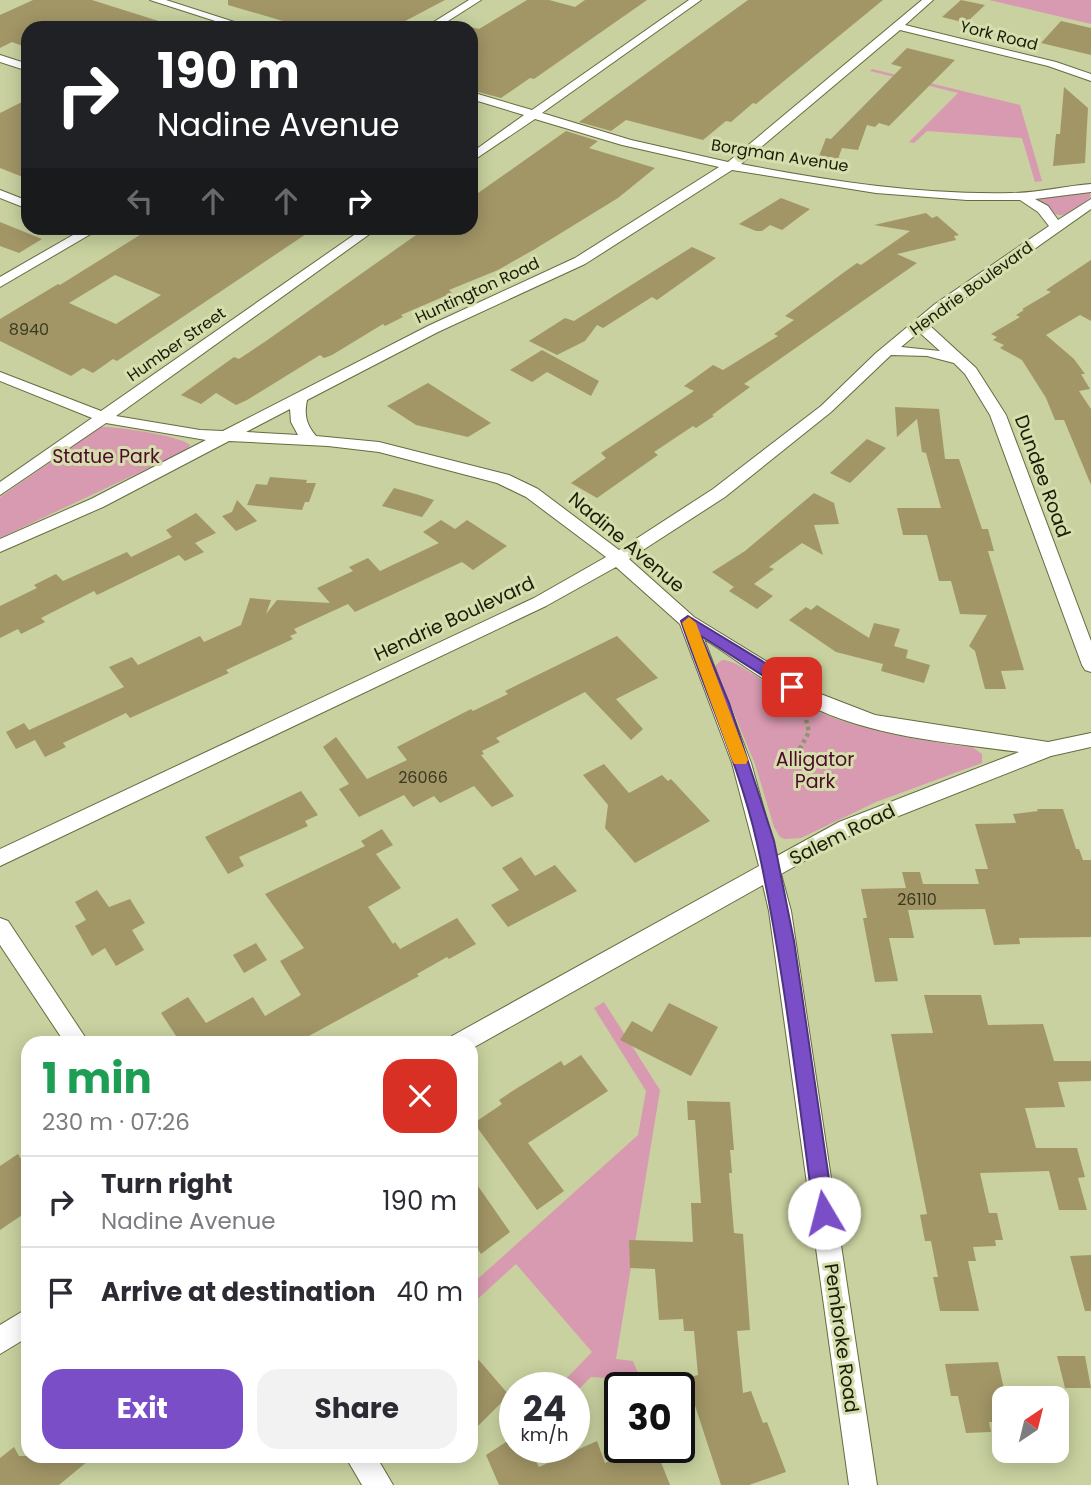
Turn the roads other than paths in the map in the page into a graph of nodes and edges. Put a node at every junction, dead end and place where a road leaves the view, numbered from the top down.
1 (155, 0) edge
2 (476, 0) edge
3 (696, 0) edge
4 (928, 0) edge
5 (225, 21) edge
6 (441, 21) edge
7 (898, 26) junction
8 (0, 58) edge
9 (21, 66) edge
10 (1091, 78) edge
11 (478, 97) edge
12 (533, 114) junction
13 (478, 153) edge
14 (731, 166) junction
15 (1091, 188) edge
16 (0, 194) edge
17 (1022, 196) junction
18 (21, 202) edge
19 (1091, 203) edge
20 (1056, 226) junction
21 (80, 235) edge
22 (362, 235) edge
23 (0, 284) edge
24 (919, 324) junction
25 (887, 351) junction
26 (960, 360) junction
27 (0, 376) edge
28 (300, 399) junction
29 (102, 417) junction
30 (227, 435) junction
31 (311, 440) junction
32 (0, 489) edge
33 (0, 547) edge
34 (618, 559) junction
35 (688, 621) junction
36 (1091, 666) edge
37 (1091, 740) edge
38 (1048, 749) junction
39 (0, 858) edge
40 (771, 870) junction
41 (0, 927) edge
42 (73, 1036) edge
43 (473, 1036) edge
44 (21, 1326) edge
45 (0, 1341) edge
46 (364, 1463) edge
47 (379, 1485) edge
48 (863, 1485) edge

1 - 5 street
2 - 6 street
3 - 12 street
4 - 7 street, Huntington Road
7 - 10 street, York Road
7 - 14 street, Huntington Road
8 - 9 street
11 - 12 street, Borgman Avenue
12 - 13 street
12 - 14 street, Borgman Avenue
14 - 17 street, Borgman Avenue
14 - 28 street, Huntington Road
15 - 17 street, Borgman Avenue
16 - 18 street
17 - 20 street
19 - 20 street, Hendrie Boulevard
20 - 24 street, Hendrie Boulevard
21 - 23 street
22 - 29 street, Humber Street
24 - 25 street, Hendrie Boulevard
24 - 26 street, Dundee Road
25 - 26 street, Hendrie Boulevard
25 - 34 street, Hendrie Boulevard
26 - 36 street, Dundee Road
27 - 29 street, Nadine Avenue
28 - 30 street, Huntington Road
28 - 31 street
29 - 30 street, Nadine Avenue
29 - 32 street, Humber Street
30 - 31 street, Nadine Avenue
30 - 33 street, Huntington Road
31 - 34 street, Nadine Avenue
34 - 35 street, Nadine Avenue
34 - 39 street, Hendrie Boulevard
35 - 38 street, Nadine Avenue
35 - 40 street, Pembroke Road
37 - 38 street, Salem Road
38 - 40 street, Salem Road
40 - 43 street, Salem Road
40 - 48 street, Pembroke Road
41 - 42 street
44 - 45 street
46 - 47 street

